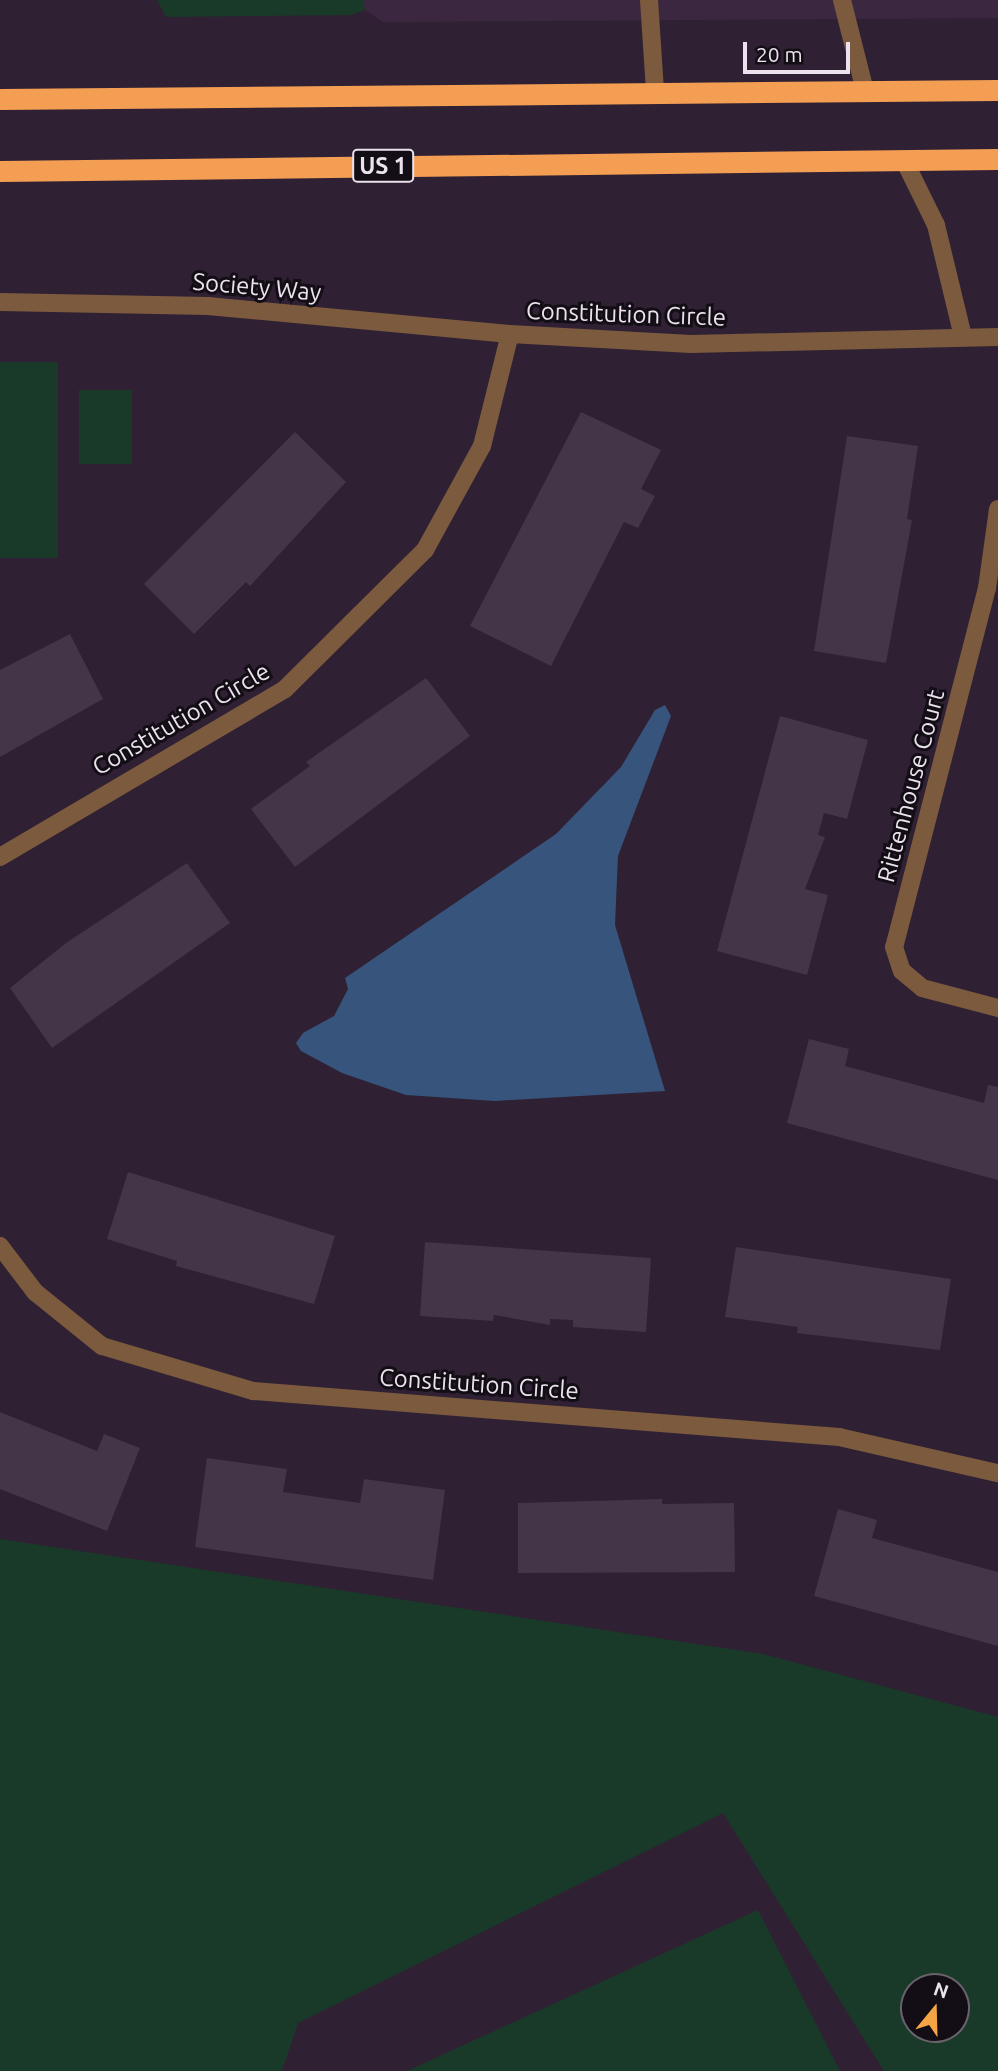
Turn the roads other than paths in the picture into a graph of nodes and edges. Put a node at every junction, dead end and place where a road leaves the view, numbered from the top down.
1 (649, 0) edge
2 (842, 0) edge
3 (656, 90) junction
4 (998, 90) edge
5 (865, 91) junction
6 (0, 99) edge
7 (998, 159) edge
8 (904, 160) junction
9 (0, 171) edge
10 (0, 302) edge
11 (510, 334) junction
12 (962, 337) junction
13 (998, 337) edge
14 (998, 509) edge
15 (0, 857) edge
16 (998, 1008) edge
17 (0, 1246) edge
18 (998, 1473) edge

1 - 3 street
2 - 5 street
3 - 5 highway
3 - 6 highway
4 - 5 highway
7 - 8 highway, US 1
8 - 9 highway, US 1
8 - 12 street
10 - 11 street, Society Way
11 - 12 street, Constitution Circle
11 - 15 street, Constitution Circle
12 - 13 street, Constitution Circle
14 - 16 street, Rittenhouse Court
17 - 18 street, Constitution Circle

